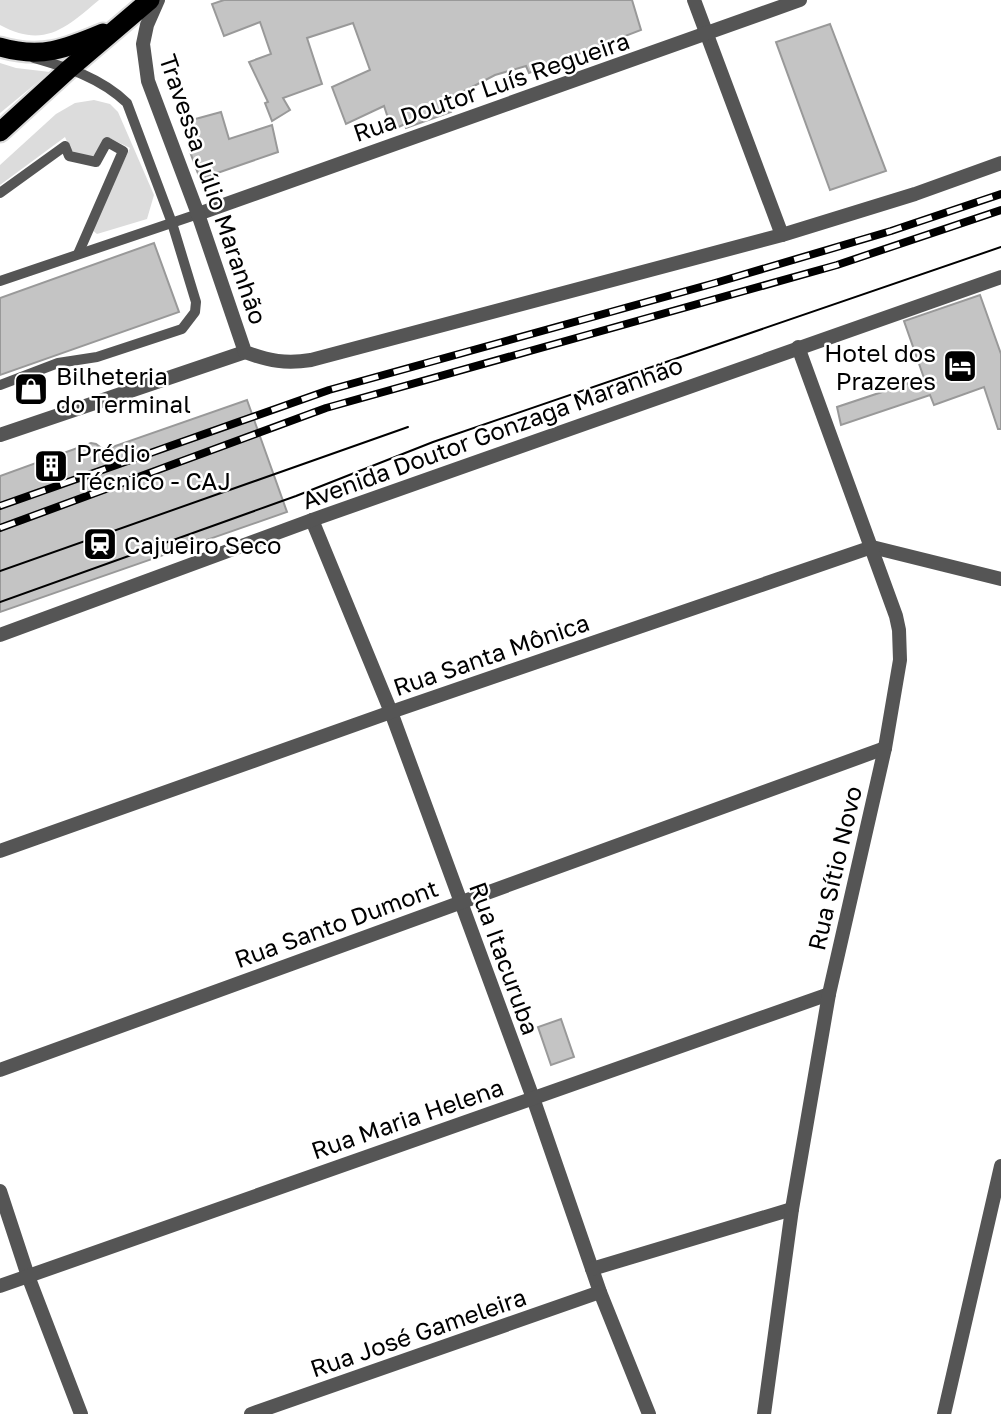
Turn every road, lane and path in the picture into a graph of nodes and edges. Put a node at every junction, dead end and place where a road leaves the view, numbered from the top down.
1 (150, 0) edge
2 (158, 0) edge
3 (694, 0) edge
4 (800, 0) edge
5 (123, 23) junction
6 (708, 34) junction
7 (7, 49) edge
8 (69, 69) junction
9 (0, 132) edge
10 (1001, 163) edge
11 (0, 193) edge
12 (198, 214) junction
13 (172, 223) junction
14 (782, 235) junction
15 (78, 254) junction
16 (1001, 277) edge
17 (0, 282) edge
18 (798, 347) junction
19 (245, 352) junction
20 (0, 385) edge
21 (0, 435) edge
22 (312, 520) junction
23 (872, 547) junction
24 (1001, 579) edge
25 (0, 635) edge
26 (391, 712) junction
27 (885, 748) junction
28 (0, 851) edge
29 (460, 902) junction
30 (829, 994) junction
31 (0, 1070) edge
32 (533, 1098) junction
33 (1001, 1166) edge
34 (0, 1191) edge
35 (792, 1209) junction
36 (592, 1269) junction
37 (28, 1276) junction
38 (0, 1286) edge
39 (600, 1292) junction
40 (80, 1414) edge
41 (251, 1414) edge
42 (649, 1414) edge
43 (764, 1414) edge
44 (944, 1414) edge

1 - 5 highway
2 - 12 street, Travessa Júlio Maranhão
3 - 6 street
4 - 6 street, Rua Doutor Luís Regueira
5 - 7 highway
5 - 8 highway
6 - 12 street, Rua Doutor Luís Regueira
6 - 14 street
7 - 8 lane
8 - 9 highway
8 - 13 lane
10 - 14 street
11 - 15 lane
12 - 13 lane
12 - 19 street, Travessa Júlio Maranhão
13 - 15 lane
13 - 20 lane
14 - 19 street
15 - 17 lane
16 - 18 street, Avenida Doutor Gonzaga Maranhão
18 - 22 street, Avenida Doutor Gonzaga Maranhão
18 - 23 street, Rua Sítio Novo
19 - 21 street
22 - 25 street, Avenida Doutor Gonzaga Maranhão
22 - 26 street, Rua Itacuruba
23 - 24 street
23 - 26 street, Rua Santa Mônica
23 - 27 street, Rua Sítio Novo
26 - 28 street, Rua Santa Mônica
26 - 29 street, Rua Itacuruba
27 - 29 street, Rua Santo Dumont
27 - 30 street, Rua Sítio Novo
29 - 31 street, Rua Santo Dumont
29 - 32 street, Rua Itacuruba
30 - 32 street, Rua Maria Helena
30 - 35 street, Rua Sítio Novo
32 - 36 street, Rua Itacuruba
32 - 37 street, Rua Maria Helena
33 - 44 street
34 - 37 street
35 - 36 street
35 - 43 street, Rua Sítio Novo
36 - 39 street, Rua Itacuruba
37 - 38 street, Rua Maria Helena
37 - 40 street
39 - 41 street, Rua José Gameleira
39 - 42 street, Rua Itacuruba

